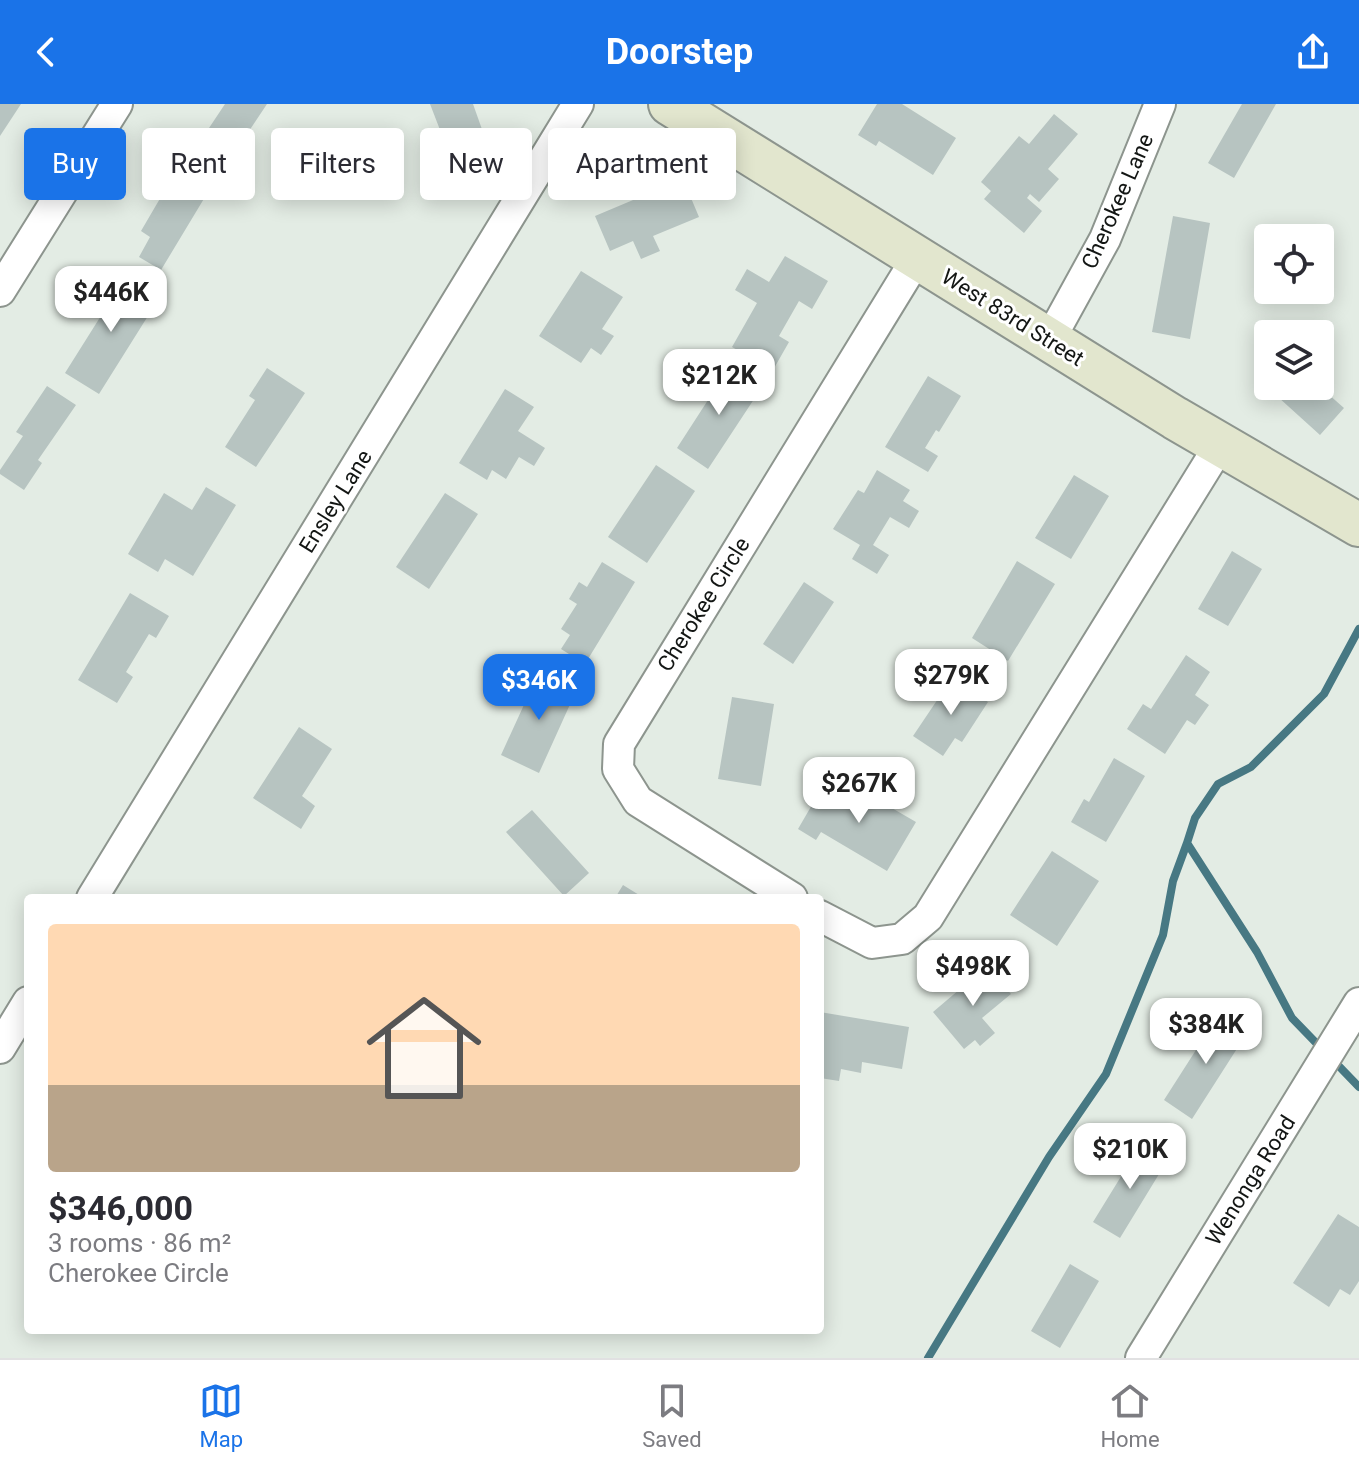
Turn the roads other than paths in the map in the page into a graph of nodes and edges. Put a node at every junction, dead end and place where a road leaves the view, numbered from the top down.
1 (117, 104) edge
2 (578, 104) edge
3 (670, 104) edge
4 (1160, 104) edge
5 (917, 258) junction
6 (0, 291) edge
7 (1050, 339) junction
8 (1220, 445) junction
9 (1359, 525) edge
10 (94, 894) edge
11 (786, 894) edge
12 (824, 918) edge
13 (1359, 1003) edge
14 (24, 1009) edge
15 (0, 1048) edge
16 (1141, 1358) edge

1 - 6 street
2 - 10 street, Ensley Lane
3 - 5 street, West 83rd Street
4 - 7 street, Cherokee Lane
5 - 7 street, West 83rd Street
5 - 11 street, Cherokee Circle
7 - 8 street, West 83rd Street
8 - 9 street, West 83rd Street
8 - 12 street
13 - 16 street, Wenonga Road
14 - 15 street

